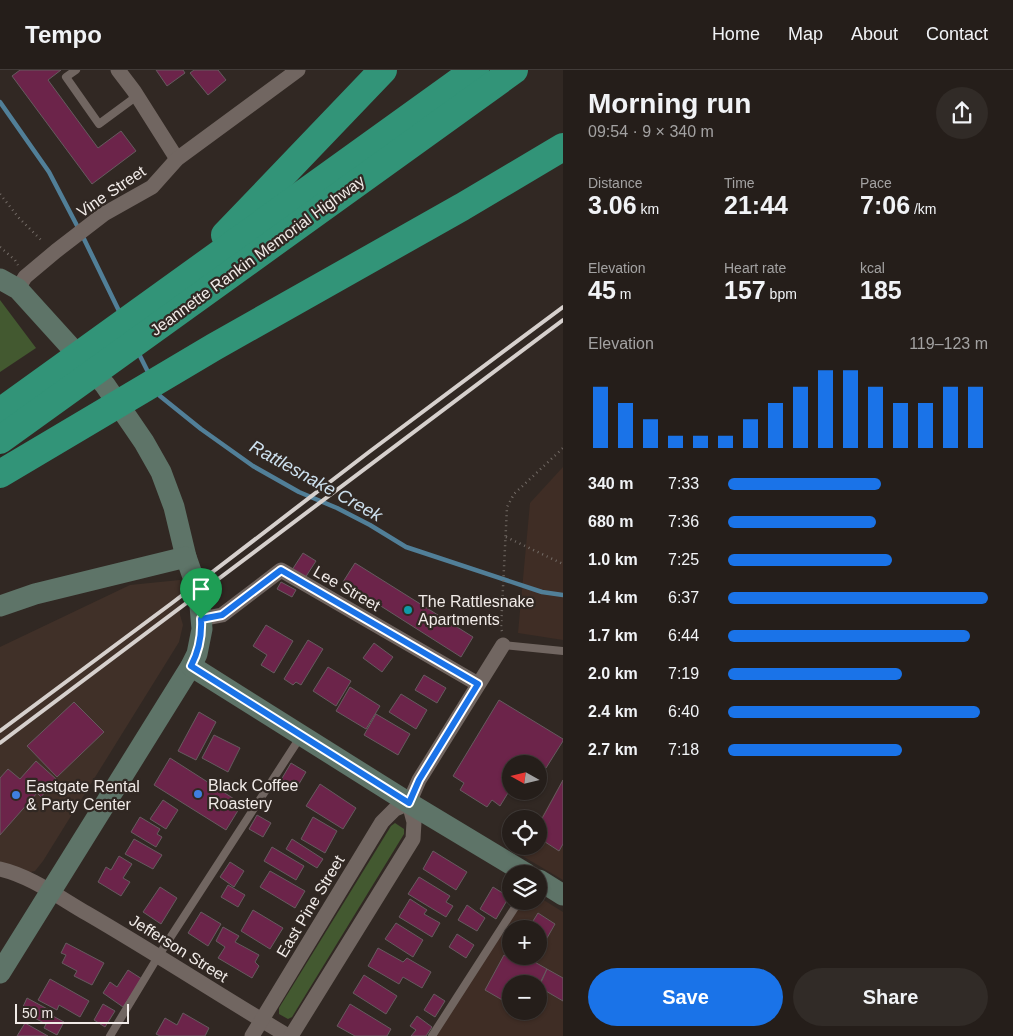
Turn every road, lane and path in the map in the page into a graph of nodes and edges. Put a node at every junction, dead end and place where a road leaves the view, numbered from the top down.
1 (76, 70) edge
2 (118, 70) edge
3 (298, 70) edge
4 (383, 70) edge
5 (475, 70) edge
6 (514, 70) edge
7 (137, 96) junction
8 (563, 147) edge
9 (177, 158) junction
10 (0, 194) edge
11 (0, 247) edge
12 (51, 248) junction
13 (15, 260) dead end
14 (198, 278) junction
15 (0, 279) edge
16 (18, 290) junction
17 (41, 397) junction
18 (0, 412) edge
19 (0, 440) edge
20 (563, 448) edge
21 (0, 474) edge
22 (506, 537) junction
23 (186, 557) junction
24 (563, 564) edge
25 (0, 606) edge
26 (201, 619) junction
27 (501, 628) dead end
28 (502, 645) joint
29 (563, 650) edge
30 (191, 666) junction
31 (478, 684) junction
32 (302, 736) junction
33 (409, 803) junction
34 (512, 865) edge
35 (0, 869) edge
36 (547, 885) edge
37 (50, 892) junction
38 (563, 895) edge
39 (513, 910) edge
40 (159, 955) junction
41 (0, 974) edge
42 (261, 1020) junction
43 (110, 1036) edge
44 (252, 1036) edge
45 (290, 1036) edge
46 (432, 1036) edge

1 - 7 lane
2 - 7 street
3 - 9 street, Vine Street
4 - 14 highway
5 - 14 highway, Jeannette Rankin Memorial Highway
6 - 14 highway, Jeannette Rankin Memorial Highway
7 - 9 street
8 - 21 highway
9 - 12 street, Vine Street
10 - 12 path
11 - 13 path
12 - 16 street, Vine Street
14 - 17 highway, Jeannette Rankin Memorial Highway
15 - 16 street
16 - 23 street
17 - 18 highway, Jeannette Rankin Memorial Highway
17 - 19 highway, Jeannette Rankin Memorial Highway
20 - 22 path
22 - 24 path
22 - 27 path
23 - 25 street
23 - 26 street
26 - 30 street
26 - 31 street, Lee Street
28 - 29 lane
28 - 31 street
30 - 32 street
30 - 37 street
31 - 33 street
32 - 33 street
32 - 40 lane
33 - 34 street
33 - 42 street, East Pine Street
33 - 45 street
35 - 37 street, Jefferson Street
36 - 38 street
37 - 40 street, Jefferson Street
37 - 41 street
39 - 46 lane
40 - 42 street, Jefferson Street
40 - 43 lane
42 - 44 street, East Pine Street
42 - 45 street, Jefferson Street

